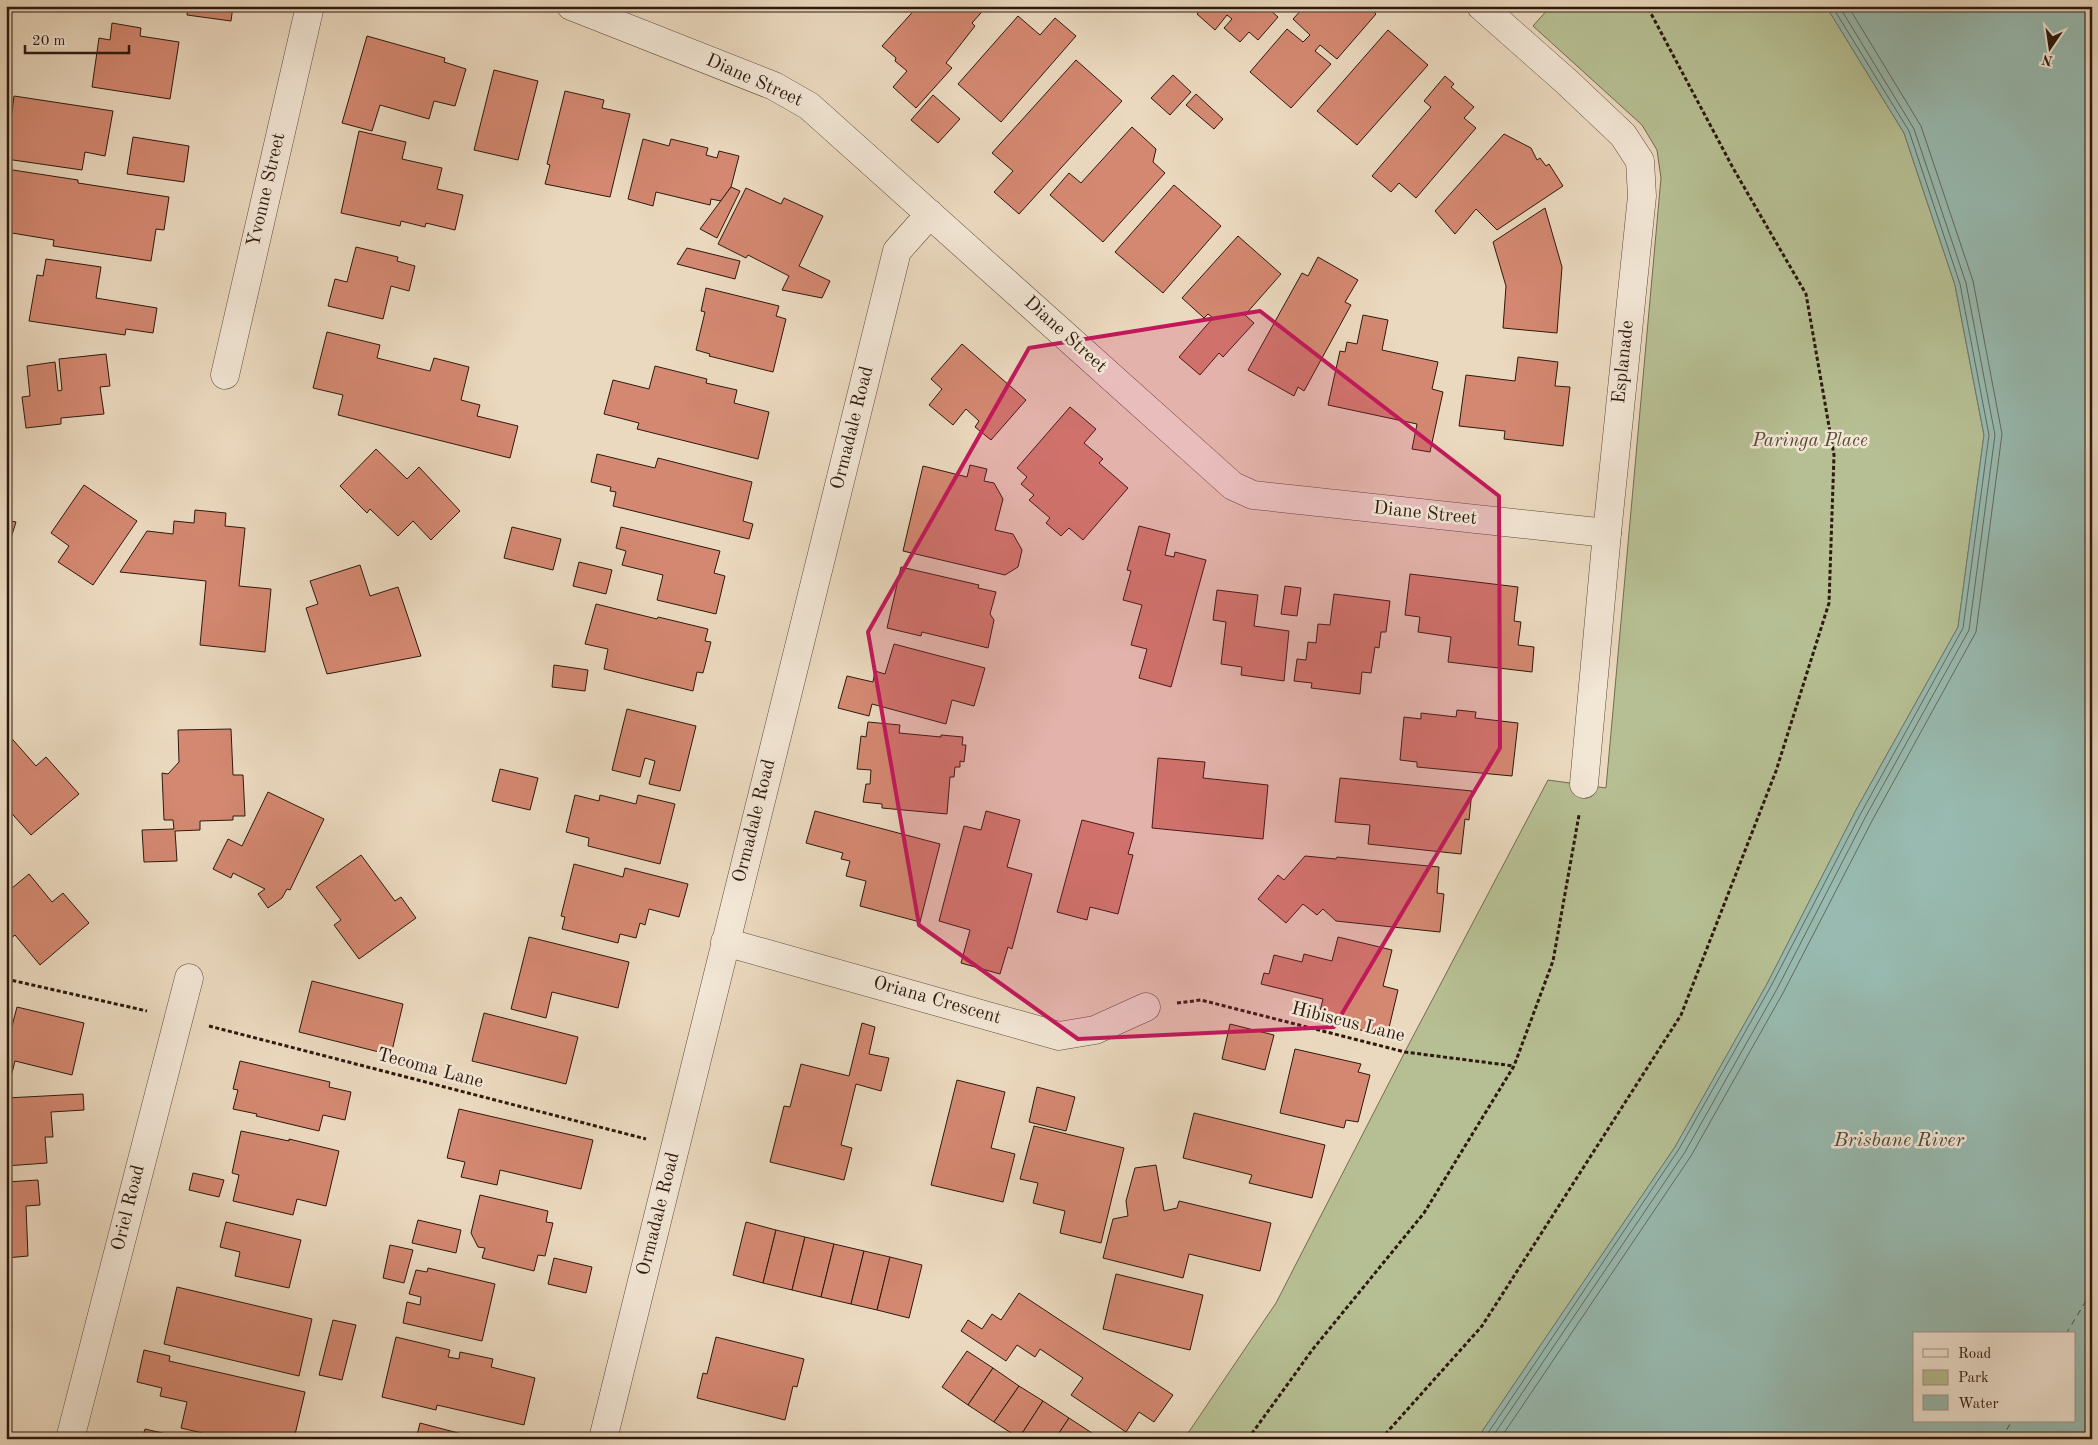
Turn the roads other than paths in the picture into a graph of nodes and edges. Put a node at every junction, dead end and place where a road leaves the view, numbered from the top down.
1 (310, 6) edge
2 (571, 6) edge
3 (1481, 6) edge
4 (930, 214) junction
5 (225, 375) dead end
6 (1607, 533) junction
7 (1584, 784) road end
8 (725, 942) junction
9 (189, 978) dead end
10 (1146, 1007) dead end
11 (70, 1439) edge
12 (603, 1439) edge

1 - 5 street, Yvonne Street
2 - 4 street, Diane Street
3 - 6 street, Esplanade
4 - 6 street, Diane Street
4 - 8 street, Ormadale Road
6 - 7 street, Esplanade
8 - 10 street, Oriana Crescent
8 - 12 street, Ormadale Road
9 - 11 street, Oriel Road

